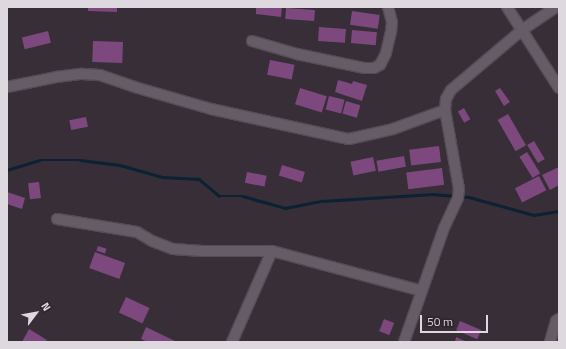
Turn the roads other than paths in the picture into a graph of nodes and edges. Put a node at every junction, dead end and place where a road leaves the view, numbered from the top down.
1 (388, 7) edge
2 (507, 7) edge
3 (556, 7) edge
4 (522, 30) junction
5 (252, 41) dead end
6 (7, 87) edge
7 (559, 88) edge
8 (445, 110) junction
9 (57, 219) dead end
10 (272, 251) junction
11 (422, 291) junction
12 (559, 319) edge
13 (232, 342) edge
14 (404, 342) edge
15 (550, 342) edge

1 - 5 street
2 - 4 street
3 - 4 street
4 - 7 street
4 - 8 street
6 - 8 street
8 - 11 street
9 - 10 street
10 - 11 street
10 - 13 street
11 - 14 street
12 - 15 street

